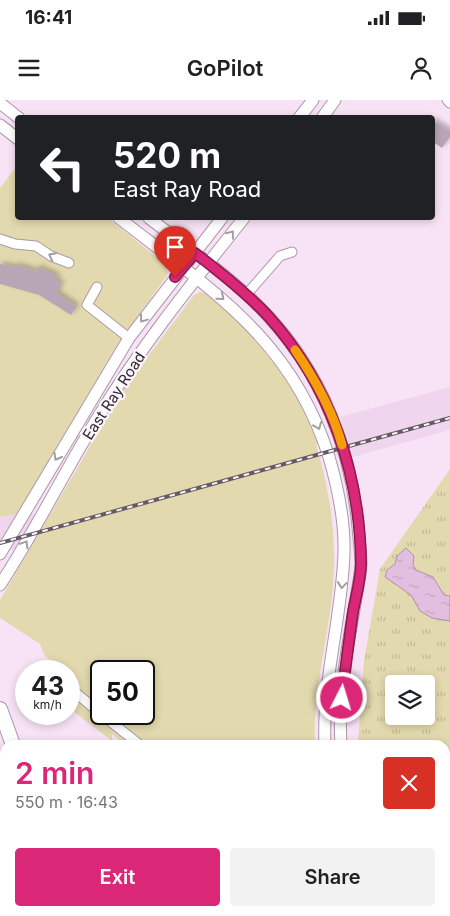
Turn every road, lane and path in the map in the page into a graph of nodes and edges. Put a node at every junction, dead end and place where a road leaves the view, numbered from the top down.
1 (313, 100) edge
2 (334, 100) edge
3 (447, 100) edge
4 (0, 103) edge
5 (450, 103) edge
6 (15, 115) edge
7 (301, 115) edge
8 (310, 115) edge
9 (324, 115) edge
10 (0, 125) edge
11 (15, 137) edge
12 (122, 220) edge
13 (152, 220) edge
14 (220, 220) edge
15 (242, 220) edge
16 (0, 239) edge
17 (292, 252) dead end
18 (195, 253) junction
19 (70, 263) dead end
20 (208, 263) junction
21 (183, 267) junction
22 (197, 278) junction
23 (97, 287) dead end
24 (246, 294) junction
25 (129, 338) junction
26 (0, 554) edge
27 (0, 585) edge
28 (80, 697) edge
29 (90, 705) edge
30 (0, 709) edge
31 (115, 725) edge
32 (11, 740) edge
33 (134, 740) edge
34 (325, 740) edge
35 (341, 740) edge

1 - 7 main road
1 - 8 main road
2 - 9 main road
3 - 5 street
4 - 6 main road
10 - 11 main road
12 - 21 main road
13 - 18 main road
14 - 18 main road, East Ray Road
20 -> 15 main road, East Ray Road
19 -> 16 street
17 - 24 street
18 - 20 main road
18 - 21 main road, East Ray Road
20 - 22 main road, East Ray Road
20 - 24 main road
21 - 22 main road
21 -> 25 main road, East Ray Road
27 -> 22 main road, East Ray Road
22 -> 34 main road
23 - 25 street
24 - 35 main road
25 -> 26 main road, East Ray Road
28 - 29 street
30 - 32 highway
31 - 33 street

